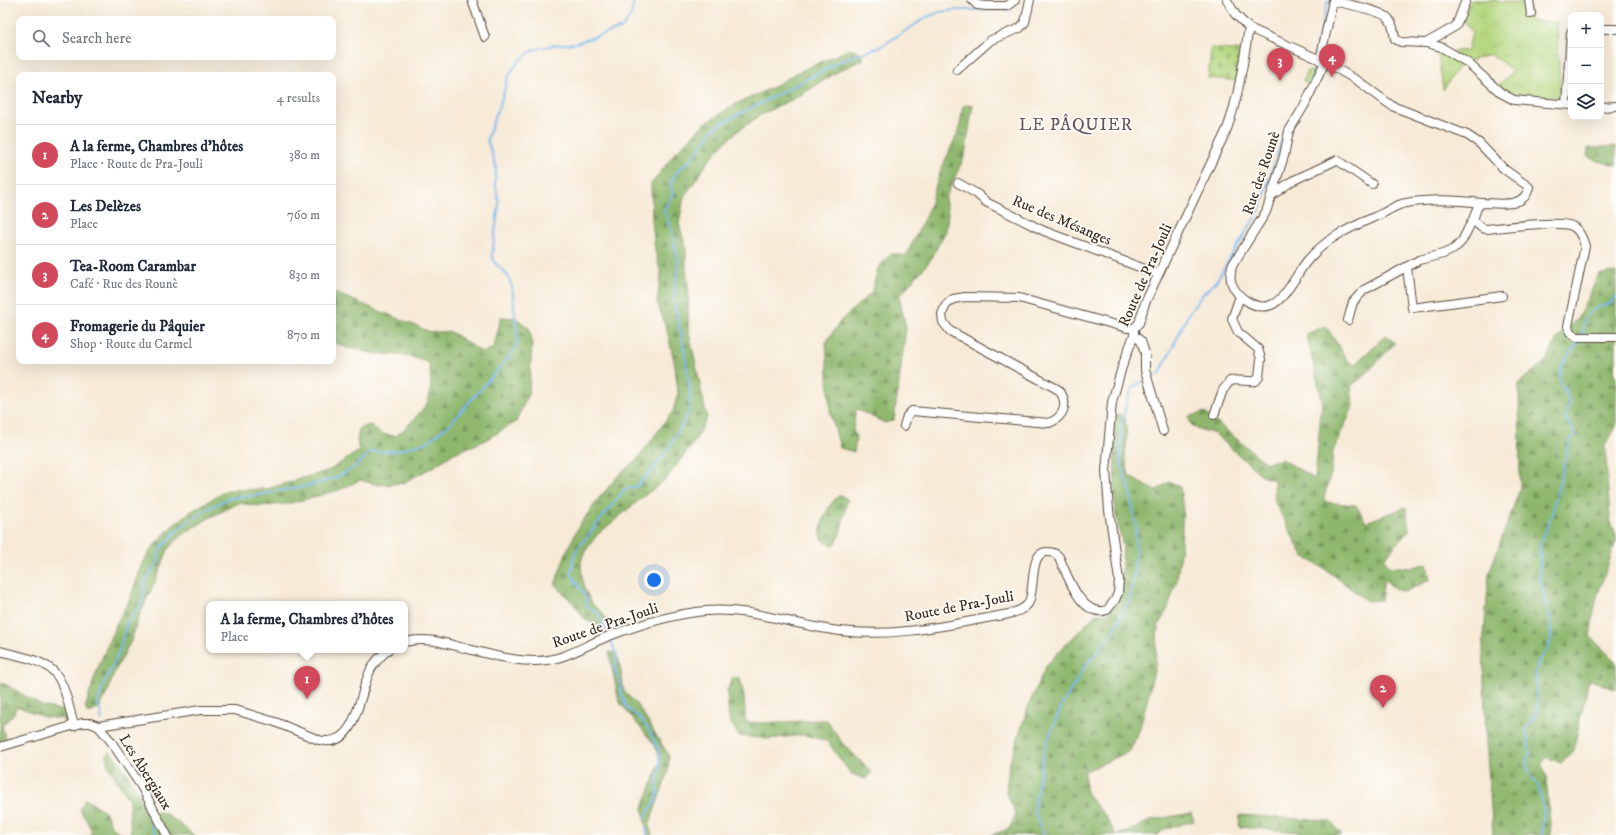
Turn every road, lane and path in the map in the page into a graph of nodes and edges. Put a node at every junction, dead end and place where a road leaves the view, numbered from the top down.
1 (472, 0) edge
2 (972, 0) edge
3 (1015, 0) edge
4 (1030, 0) edge
5 (1227, 0) edge
6 (1333, 0) edge
7 (1466, 0) edge
8 (1529, 0) edge
9 (1531, 14) dead end
10 (1248, 28) junction
11 (1604, 28) edge
12 (1616, 29) edge
13 (484, 36) dead end
14 (1426, 43) junction
15 (1570, 48) edge
16 (1323, 61) junction
17 (957, 70) dead end
18 (1569, 84) edge
19 (1568, 104) edge
20 (1616, 106) edge
21 (1604, 107) edge
22 (958, 184) dead end
23 (1372, 184) dead end
24 (1271, 196) junction
25 (1482, 203) junction
26 (1474, 220) junction
27 (1406, 268) junction
28 (1158, 274) junction
29 (1240, 296) junction
30 (1502, 296) dead end
31 (1348, 320) dead end
32 (1134, 332) junction
33 (1616, 337) edge
34 (1214, 415) dead end
35 (904, 426) dead end
36 (1163, 431) dead end
37 (408, 642) edge
38 (0, 651) edge
39 (385, 653) edge
40 (74, 726) junction
41 (98, 726) junction
42 (0, 747) edge
43 (167, 835) edge

1 - 13 street
2 - 3 street
4 - 17 street
5 - 10 street
6 - 14 street
6 - 16 street, Rue des Rounè
7 - 14 street
8 - 9 street
10 - 16 street
10 - 28 street, Route de Pra-Jouli
11 - 12 street
14 - 19 street
15 - 18 street
16 - 24 street, Rue des Rounè
16 - 25 street
20 - 21 street
22 - 28 street, Rue des Mésanges
23 - 24 street
24 - 29 street, Rue des Rounè
25 - 26 street
25 - 29 street
26 - 27 street
26 - 33 street
27 - 30 street
27 - 31 street
28 - 32 street, Route de Pra-Jouli
29 - 34 street
32 - 35 street
32 - 36 street
32 - 37 street, Route de Pra-Jouli
38 - 40 street
39 - 41 street
40 - 41 street
40 - 42 street
41 - 43 street, Les Abergiaux

